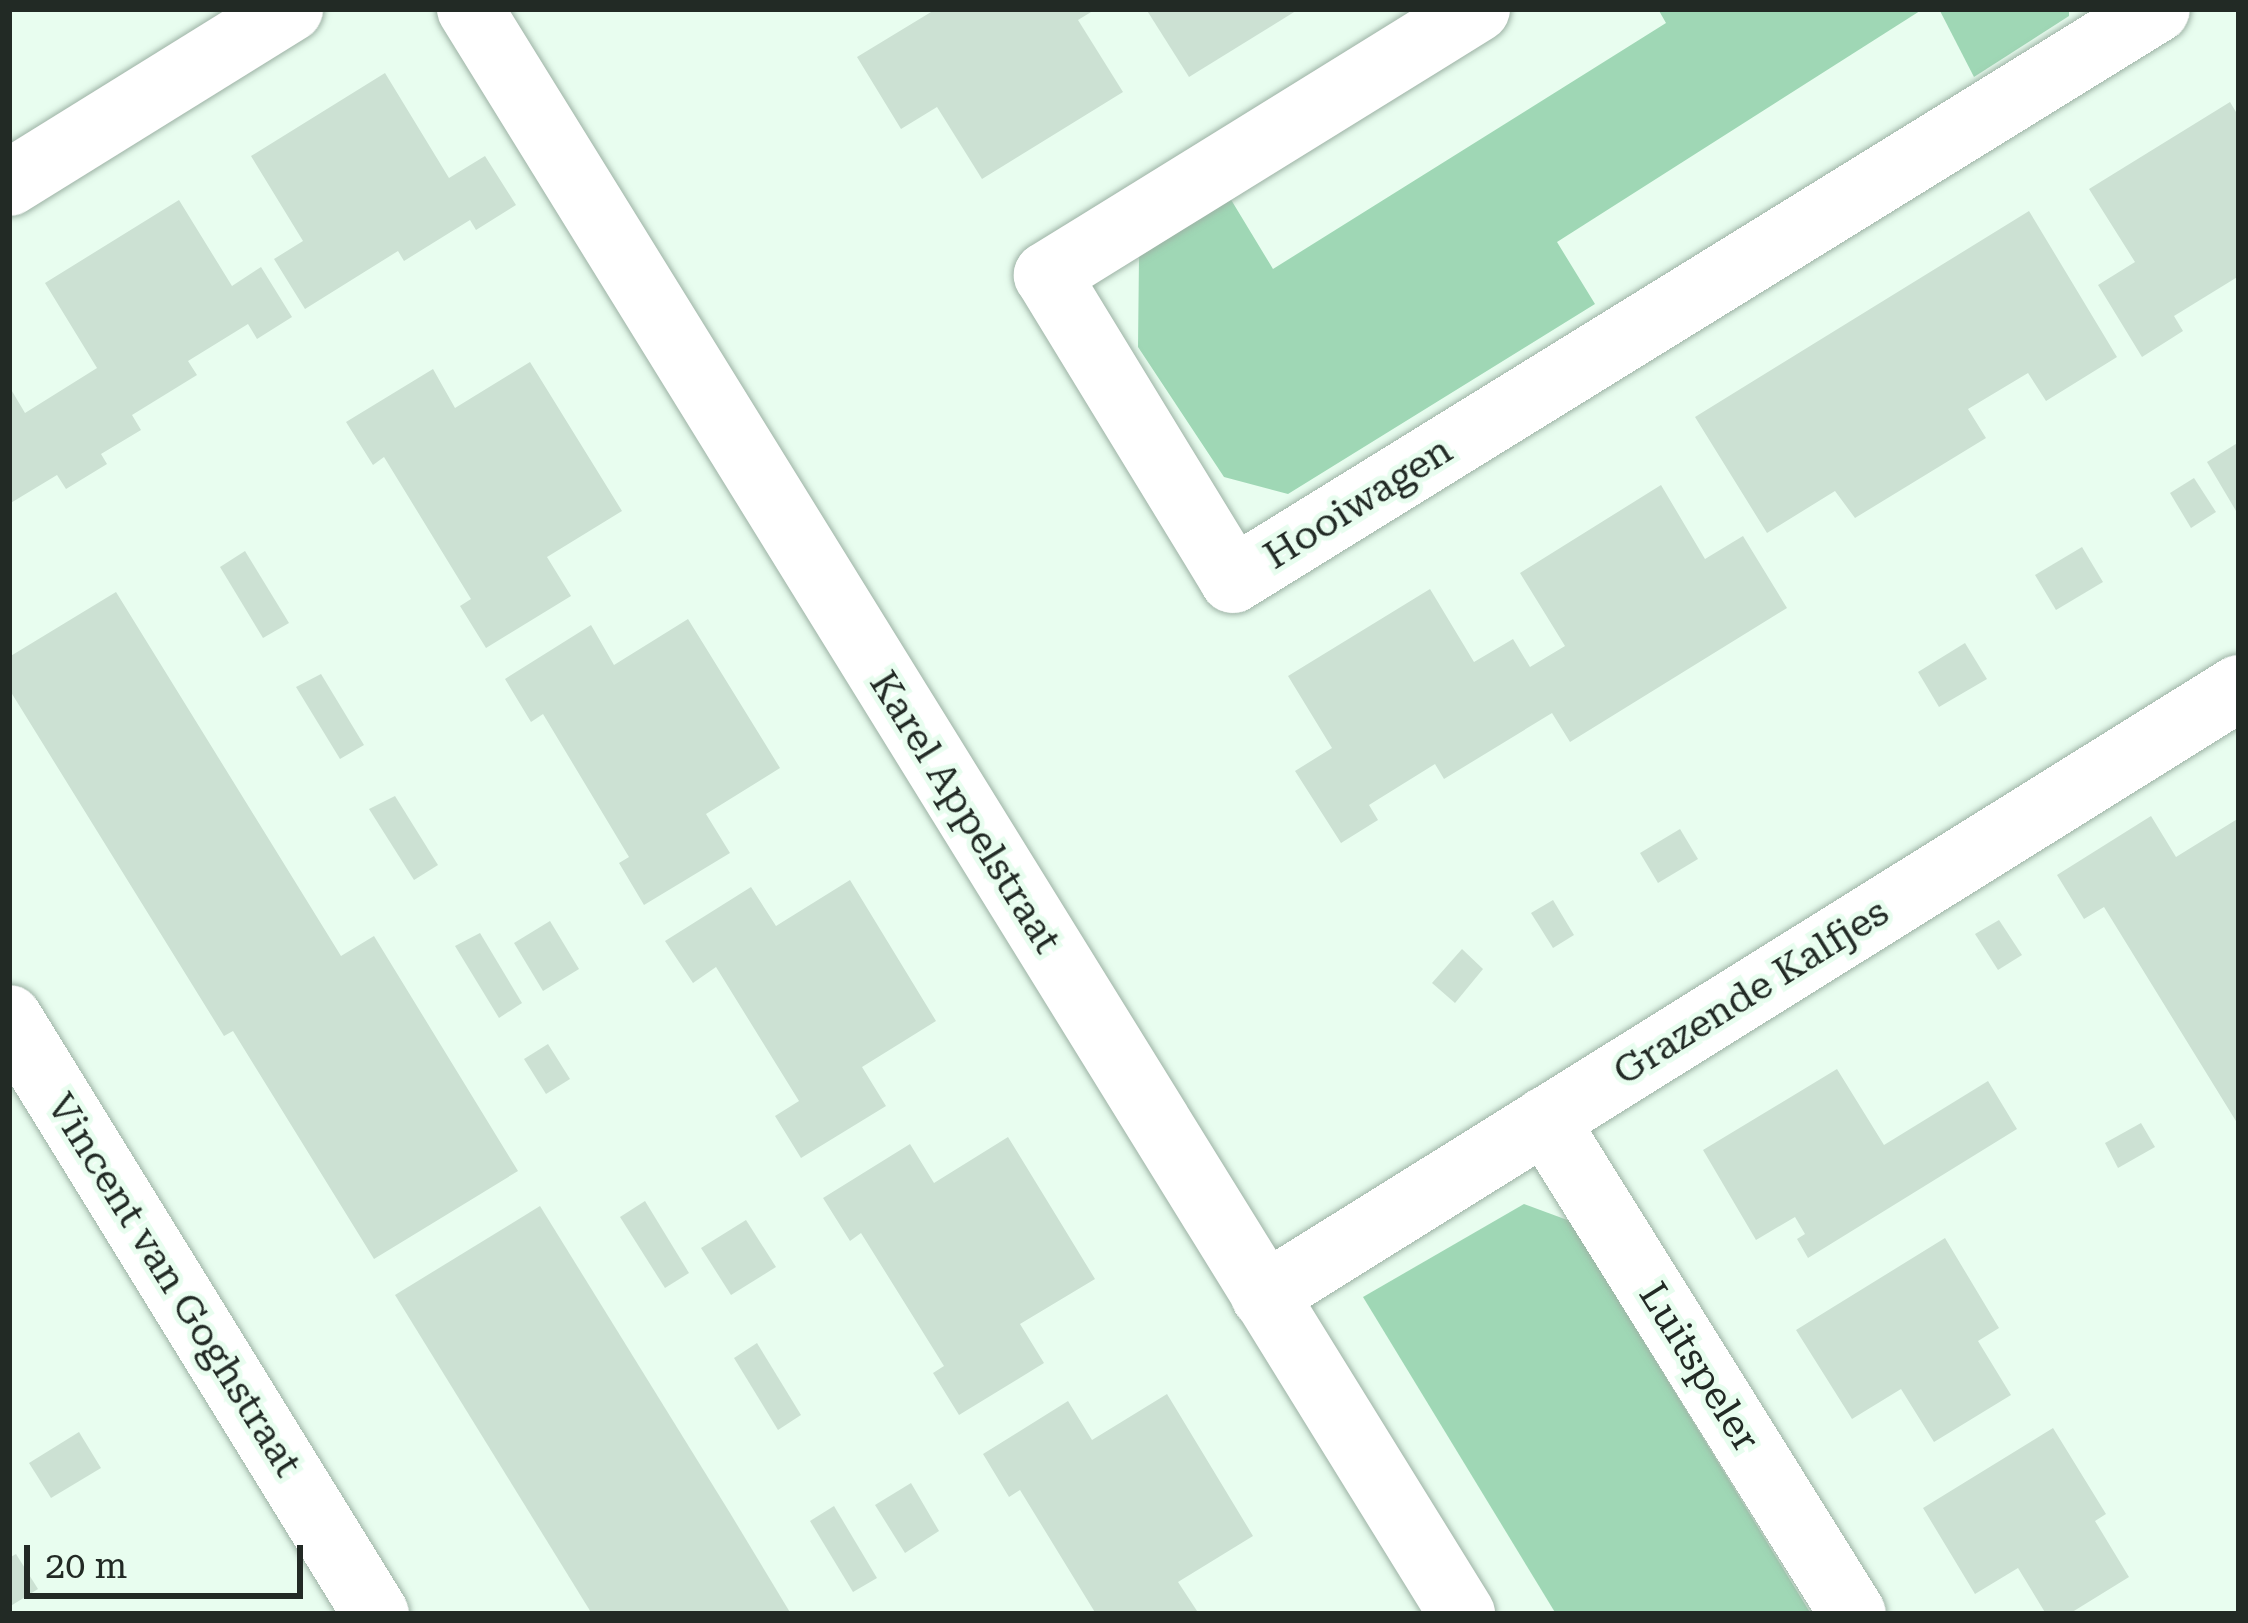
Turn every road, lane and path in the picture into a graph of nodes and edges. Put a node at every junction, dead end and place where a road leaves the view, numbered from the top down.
1 (290, 9) edge
2 (470, 9) edge
3 (1477, 9) edge
4 (2156, 9) edge
5 (9, 183) edge
6 (2239, 688) edge
7 (17, 1050) edge
8 (1545, 1120) junction
9 (1264, 1296) junction
10 (376, 1614) edge
11 (1462, 1614) edge
12 (1853, 1614) edge

1 - 5 street
2 - 9 street, Karel Appelstraat
3 - 4 street, Hooiwagen
6 - 8 street, Grazende Kalfjes
7 - 10 street, Vincent van Goghstraat
8 - 9 street, Grazende Kalfjes
8 - 12 street, Luitspeler
9 - 11 street, Karel Appelstraat

